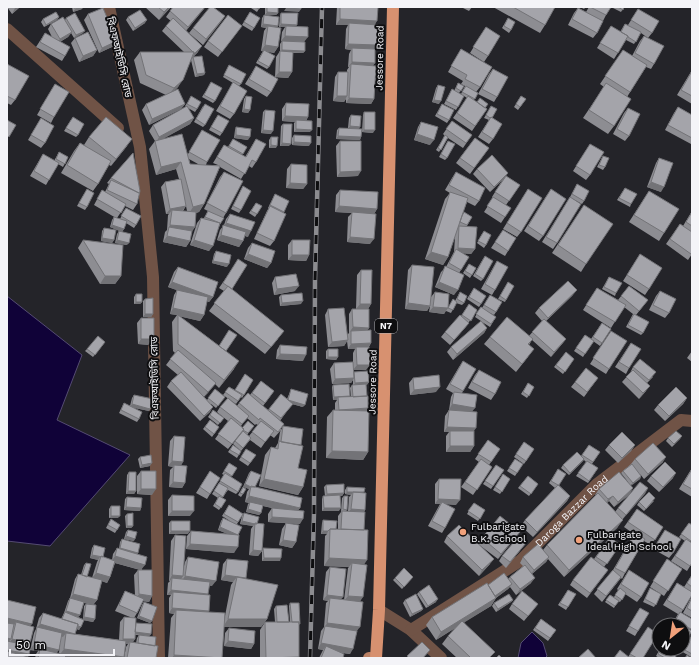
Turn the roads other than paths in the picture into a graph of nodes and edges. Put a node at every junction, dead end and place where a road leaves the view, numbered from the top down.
1 (109, 7) edge
2 (393, 7) edge
3 (7, 30) edge
4 (140, 147) junction
5 (692, 421) edge
6 (380, 610) junction
7 (411, 630) junction
8 (378, 645) junction
9 (159, 658) edge
10 (369, 658) edge
11 (376, 658) edge
12 (441, 658) edge

1 - 4 street, বিএফআইডিসি রোড
2 - 6 highway, Jessore Road / N7
3 - 4 street
4 - 9 street, বিএফআইডিসি রোড
5 - 7 street, Daroga Bazzar Road
6 - 7 street
6 - 8 highway, Jessore Road / N7
7 - 12 street
8 - 10 highway
8 - 11 highway, N7

